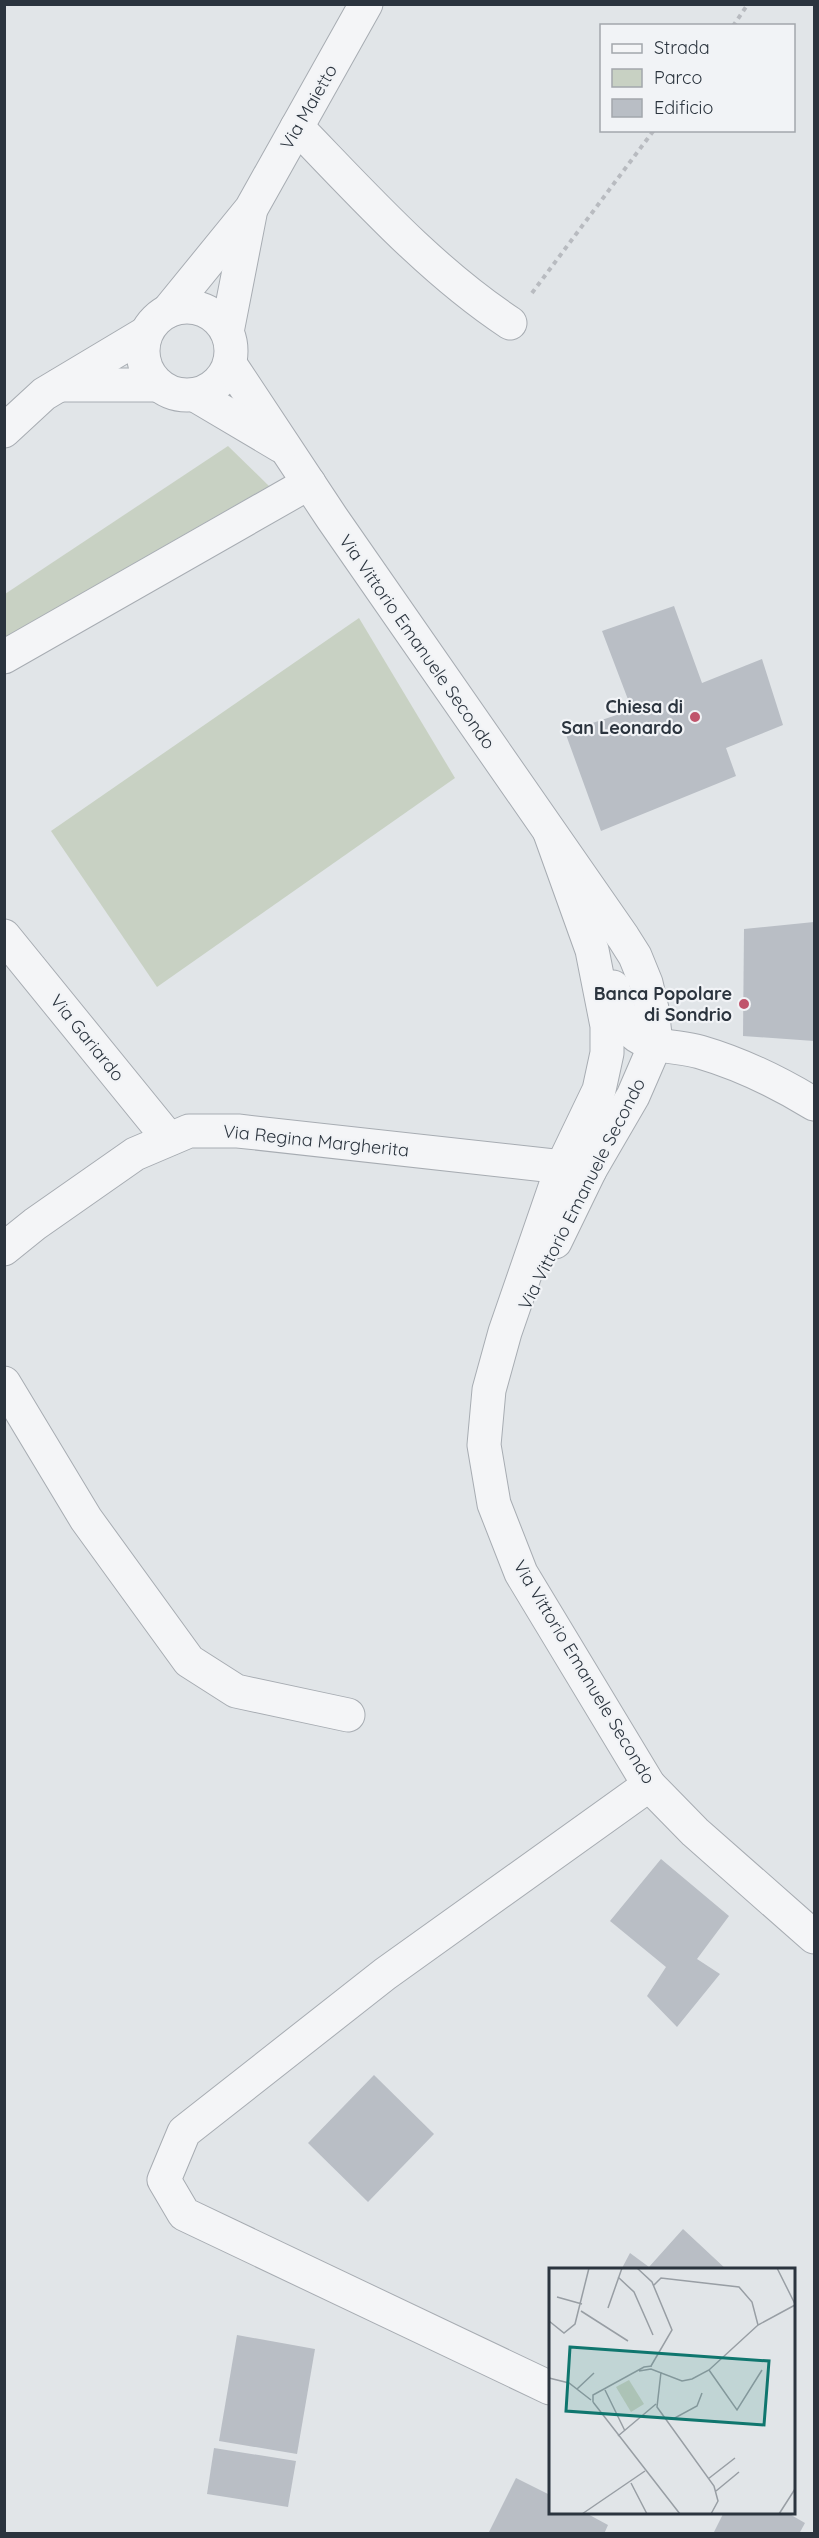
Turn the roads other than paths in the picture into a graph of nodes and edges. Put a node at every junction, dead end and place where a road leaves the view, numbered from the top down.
1 (366, 4) edge
2 (297, 127) junction
3 (251, 209) junction
4 (157, 322) junction
5 (510, 322) road end
6 (229, 348) junction
7 (60, 385) junction
8 (158, 385) junction
9 (195, 395) junction
10 (4, 431) edge
11 (286, 450) junction
12 (309, 483) junction
13 (4, 657) edge
14 (550, 834) junction
15 (576, 900) junction
16 (4, 936) edge
17 (656, 1043) junction
18 (814, 1104) edge
19 (169, 1139) junction
20 (576, 1169) junction
21 (4, 1249) edge
22 (4, 1383) edge
23 (348, 1715) dead end
24 (649, 1785) junction
25 (814, 1937) edge
26 (549, 2388) edge

1 - 2 street, Via Maietto
2 - 3 street, Via Maietto
2 - 5 street
3 - 4 street, Via Maietto
3 - 6 street, Via Maietto
4 - 6 street
4 - 7 street
4 - 8 street
6 - 9 street
6 - 11 street, Via Vittorio Emanuele Secondo
7 - 8 street
7 - 10 street
8 - 9 street
9 - 11 street, Via Vittorio Emanuele Secondo
11 - 12 street, Via Vittorio Emanuele Secondo
12 - 13 street
12 - 14 street, Via Vittorio Emanuele Secondo
14 - 15 street, Via Vittorio Emanuele Secondo
14 - 17 street, Via Vittorio Emanuele Secondo
15 - 17 street, Via Vittorio Emanuele Secondo
15 - 20 street, Via Vittorio Emanuele Secondo
16 - 19 street, Via Gariardo
17 - 18 street
17 - 20 street, Via Vittorio Emanuele Secondo
19 - 20 street, Via Regina Margherita
19 - 21 street, Via Regina Margherita
20 - 24 street, Via Vittorio Emanuele Secondo
22 - 23 street
24 - 25 street, Via Vittorio Emanuele Secondo
24 - 26 street

